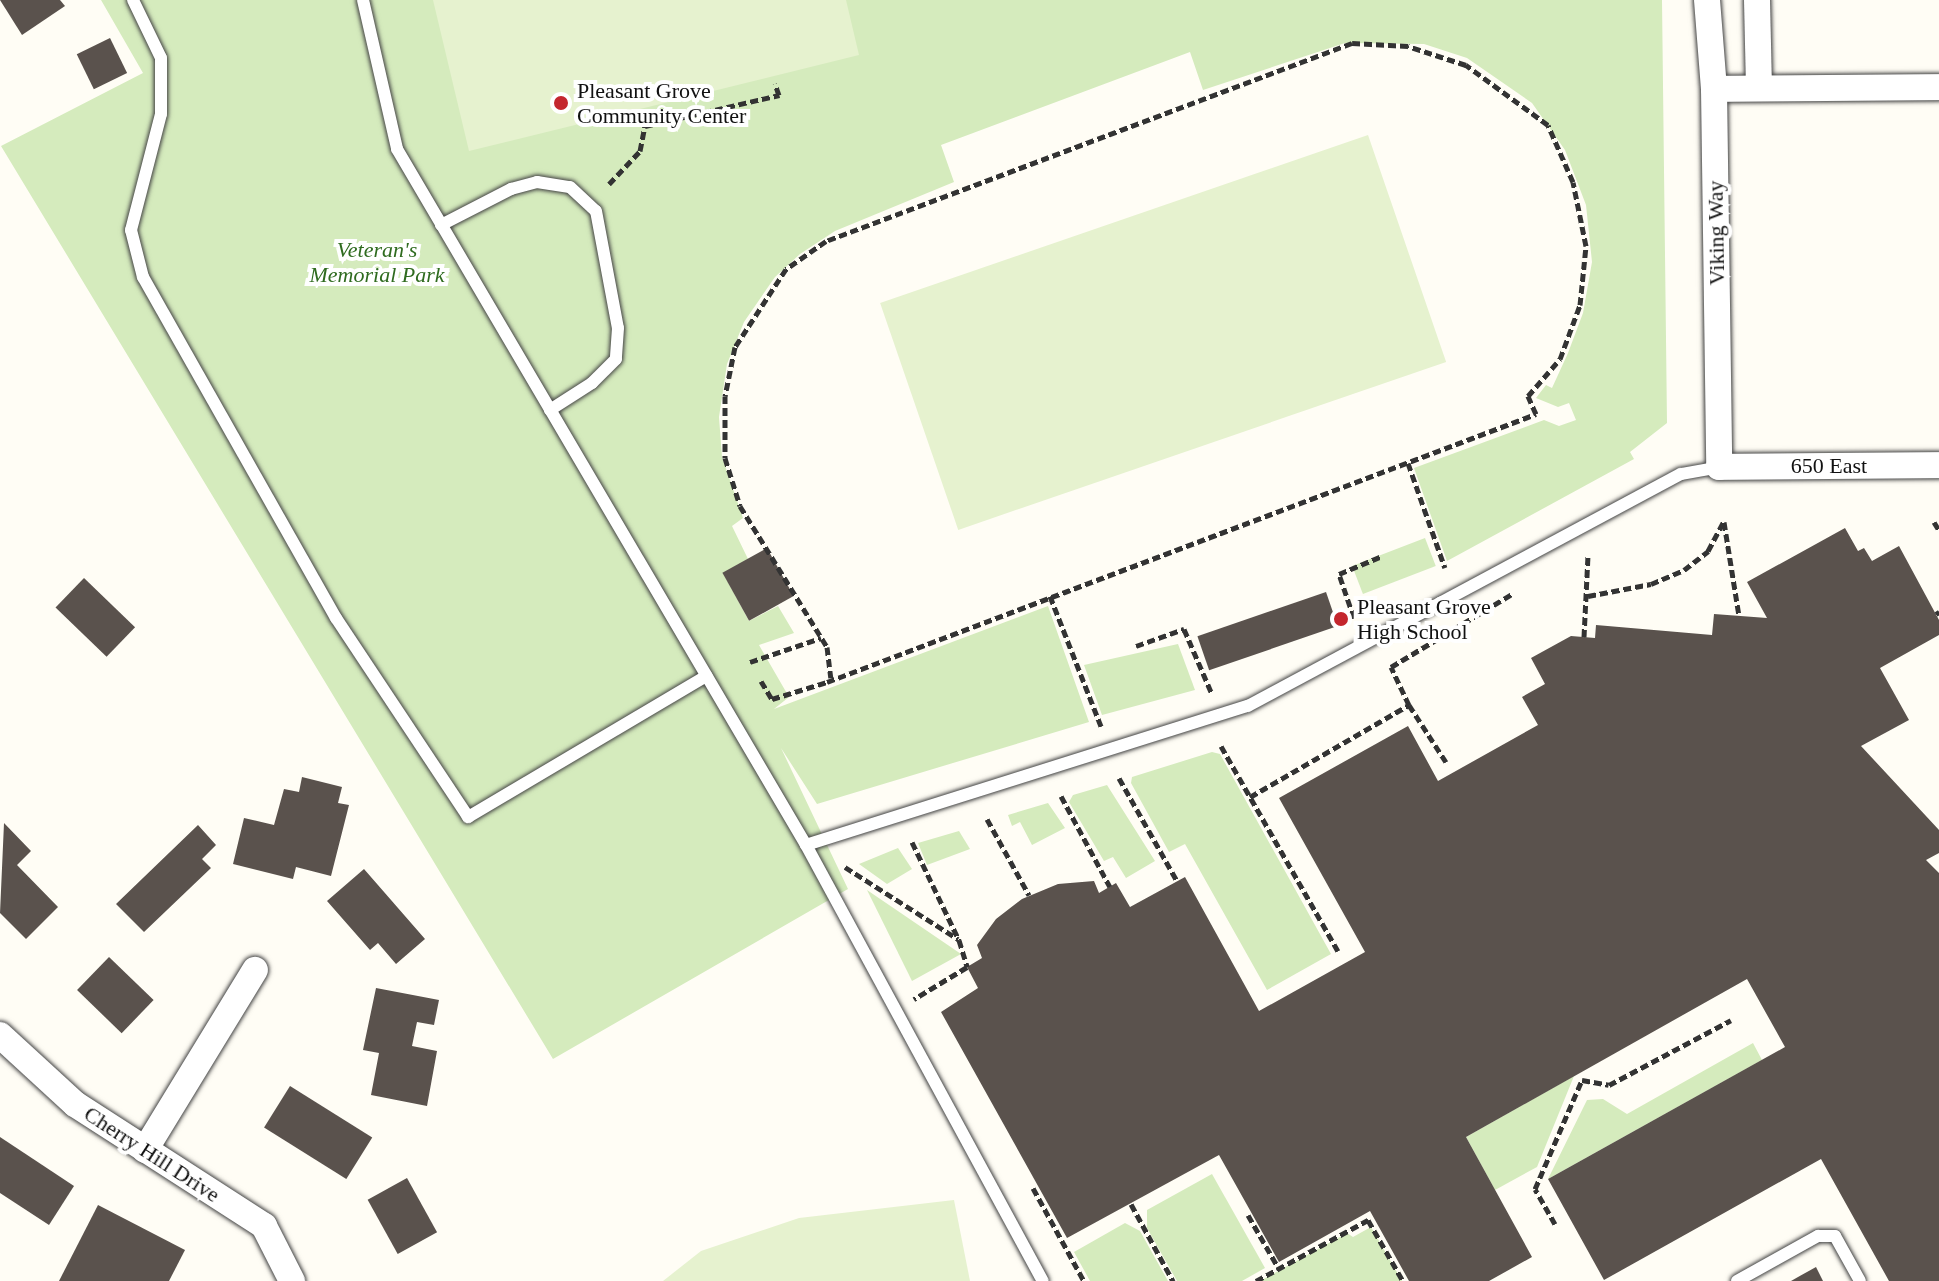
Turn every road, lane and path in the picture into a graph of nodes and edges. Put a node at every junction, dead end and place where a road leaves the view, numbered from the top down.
1 (133, 0) edge
2 (363, 0) edge
3 (1707, 0) edge
4 (1757, 0) edge
5 (775, 84) dead end
6 (1759, 87) junction
7 (1939, 87) edge
8 (1714, 89) junction
9 (609, 184) dead end
10 (441, 225) junction
11 (550, 410) junction
12 (1408, 463) junction
13 (1939, 465) edge
14 (1719, 467) junction
15 (1934, 522) dead end
16 (1939, 530) edge
17 (1382, 556) dead end
18 (1588, 556) dead end
19 (1445, 568) dead end
20 (1512, 594) dead end
21 (1050, 596) junction
22 (1588, 596) junction
23 (1739, 616) dead end
24 (1354, 618) dead end
25 (1584, 637) dead end
26 (821, 638) junction
27 (1136, 646) dead end
28 (750, 662) dead end
29 (706, 676) junction
30 (831, 678) junction
31 (761, 681) dead end
32 (1212, 694) dead end
33 (1409, 705) junction
34 (1101, 726) dead end
35 (1221, 746) dead end
36 (1446, 762) dead end
37 (1119, 778) dead end
38 (1061, 796) dead end
39 (1250, 797) junction
40 (987, 819) dead end
41 (912, 842) dead end
42 (806, 845) junction
43 (841, 864) dead end
44 (1177, 881) dead end
45 (1110, 887) dead end
46 (1029, 895) dead end
47 (959, 940) junction
48 (1338, 951) dead end
49 (255, 970) dead end
50 (914, 999) dead end
51 (1731, 1020) dead end
52 (0, 1035) edge
53 (145, 1150) junction
54 (1033, 1188) dead end
55 (1131, 1204) dead end
56 (1248, 1215) dead end
57 (1555, 1224) dead end
58 (1279, 1269) junction
59 (292, 1281) edge
60 (1043, 1281) edge
61 (1084, 1281) edge
62 (1173, 1281) edge
63 (1256, 1281) edge
64 (1403, 1281) edge
65 (1737, 1281) edge
66 (1860, 1281) edge

1 - 29 lane
2 - 10 lane
3 - 8 street, Viking Way
4 - 6 street
5 - 9 path
6 - 7 street
6 - 8 street
8 - 14 street, Viking Way
10 - 11 lane
10 - 11 lane
11 - 29 lane
12 - 19 path
12 - 21 path
12 - 26 path
13 - 14 street, 650 East
14 - 42 lane
15 - 16 path
17 - 24 path
18 - 22 path
20 - 33 path
21 - 30 path
21 - 34 path
22 - 23 path
22 - 25 path
26 - 28 path
26 - 30 path
27 - 32 path
29 - 42 lane
30 - 31 path
33 - 36 path
33 - 39 path
35 - 39 path
37 - 44 path
38 - 45 path
39 - 48 path
40 - 46 path
41 - 47 path
42 - 60 lane
43 - 47 path
47 - 50 path
49 - 53 street
51 - 57 path
52 - 53 street, Cherry Hill Drive
53 - 59 street, Cherry Hill Drive
54 - 61 path
55 - 62 path
56 - 58 path
58 - 63 path
58 - 64 path
65 - 66 lane

